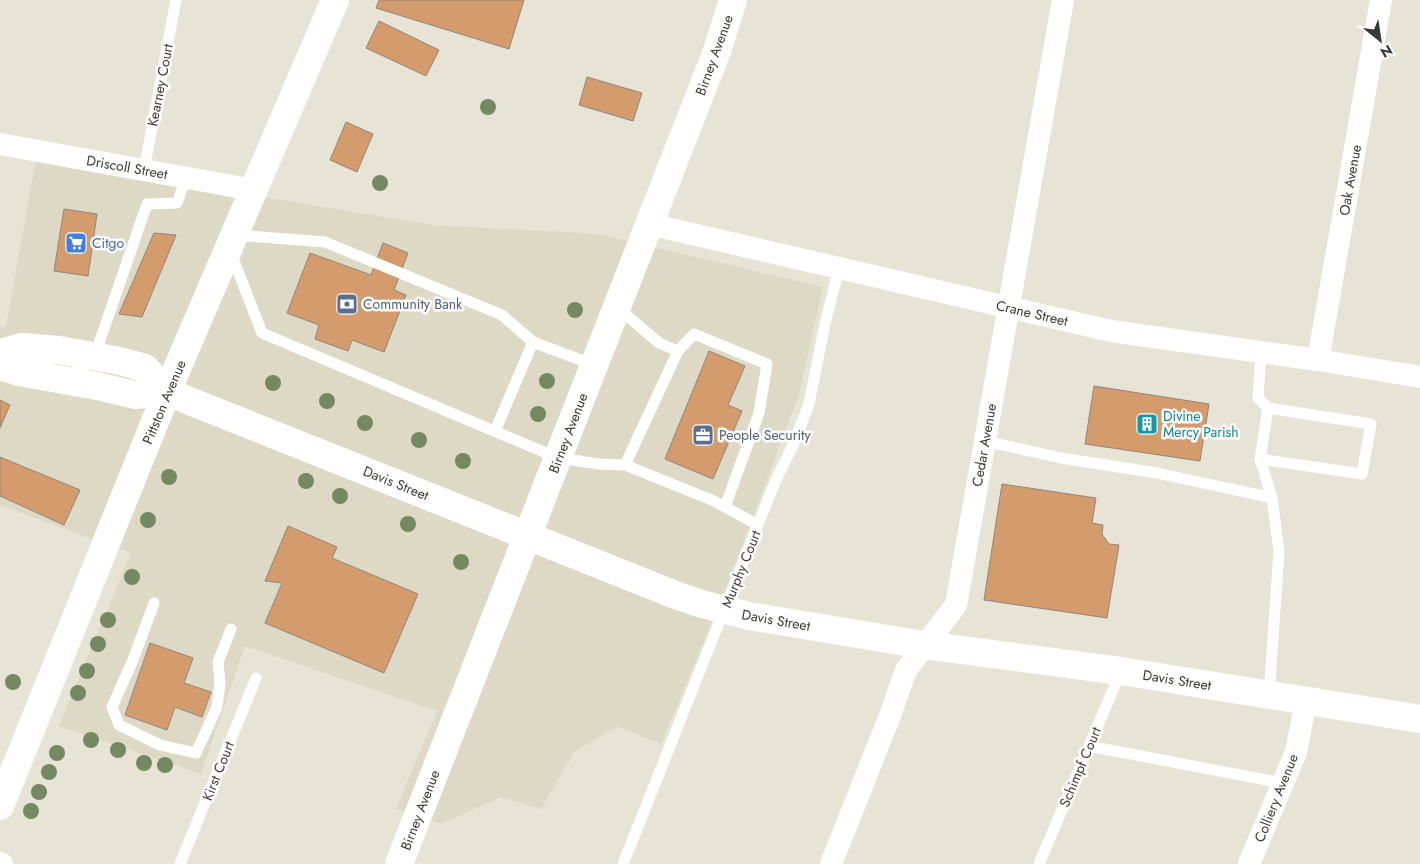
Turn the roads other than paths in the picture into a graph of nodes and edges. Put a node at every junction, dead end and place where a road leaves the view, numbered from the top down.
1 (176, 0) edge
2 (335, 0) edge
3 (733, 0) edge
4 (1063, 0) edge
5 (1382, 0) edge
6 (0, 144) edge
7 (144, 170) junction
8 (186, 178) junction
9 (254, 190) junction
10 (649, 224) junction
11 (232, 242) junction
12 (839, 268) junction
13 (617, 307) junction
14 (1008, 308) junction
15 (533, 342) junction
16 (678, 351) junction
17 (1261, 352) junction
18 (0, 353) edge
19 (95, 355) junction
20 (1318, 360) junction
21 (594, 365) junction
22 (0, 366) edge
23 (1420, 376) edge
24 (59, 378) junction
25 (167, 392) junction
26 (1268, 408) junction
27 (495, 431) junction
28 (985, 441) junction
29 (558, 458) junction
30 (1260, 459) junction
31 (625, 465) junction
32 (1272, 498) junction
33 (725, 507) junction
34 (758, 525) junction
35 (528, 536) junction
36 (154, 603) dead end
37 (725, 610) junction
38 (231, 629) dead end
39 (924, 645) junction
40 (1121, 671) junction
41 (256, 678) dead end
42 (1269, 695) junction
43 (1306, 701) junction
44 (1420, 718) edge
45 (1089, 746) junction
46 (1282, 783) junction
47 (0, 806) edge
48 (180, 864) edge
49 (399, 864) edge
50 (623, 864) edge
51 (831, 864) edge
52 (1039, 864) edge
53 (1249, 864) edge

1 - 7 lane, Kearney Court
2 - 9 main road, Pittston Avenue
3 - 10 main road, Birney Avenue
4 - 14 street, Cedar Avenue
5 - 20 street, Oak Avenue
6 - 7 street, Driscoll Street
7 - 8 street, Driscoll Street
8 - 9 street, Driscoll Street
8 - 19 lane
9 - 11 main road, Pittston Avenue
10 - 12 street, Crane Street
10 - 13 main road, Birney Avenue
11 - 15 lane
11 - 25 main road, Pittston Avenue
11 - 27 lane
12 - 14 street, Crane Street
12 - 34 lane, Murphy Court
13 - 16 lane
13 - 21 main road, Birney Avenue
14 - 17 street, Crane Street
14 - 28 street, Cedar Avenue
15 - 21 lane
15 - 27 lane
16 - 31 lane
16 - 33 lane
17 - 20 street, Crane Street
17 - 26 lane
18 - 19 main road, Davis Street
19 - 24 lane
19 - 25 main road, Davis Street
20 - 23 street, Crane Street
21 - 29 main road, Birney Avenue
22 - 24 main road, Davis Street
24 - 25 main road, Davis Street
25 - 35 main road, Davis Street
25 - 47 main road, Pittston Avenue
26 - 30 lane
26 - 30 lane
27 - 29 lane
28 - 32 lane
28 - 39 street, Cedar Avenue
29 - 31 lane
29 - 35 main road, Birney Avenue
30 - 32 lane
31 - 33 lane
32 - 42 lane
33 - 34 lane
34 - 37 lane, Murphy Court
35 - 37 main road, Davis Street
35 - 49 main road, Birney Avenue
36 - 38 lane
37 - 39 main road, Davis Street
37 - 50 lane, Murphy Court
39 - 40 main road, Davis Street
39 - 51 street, Cedar Avenue
40 - 42 main road, Davis Street
40 - 45 lane, Schimpf Court
41 - 48 lane, Kirst Court
42 - 43 main road, Davis Street
43 - 44 main road, Davis Street
43 - 46 street, Colliery Avenue
45 - 46 lane
45 - 52 lane, Schimpf Court
46 - 53 street, Colliery Avenue

